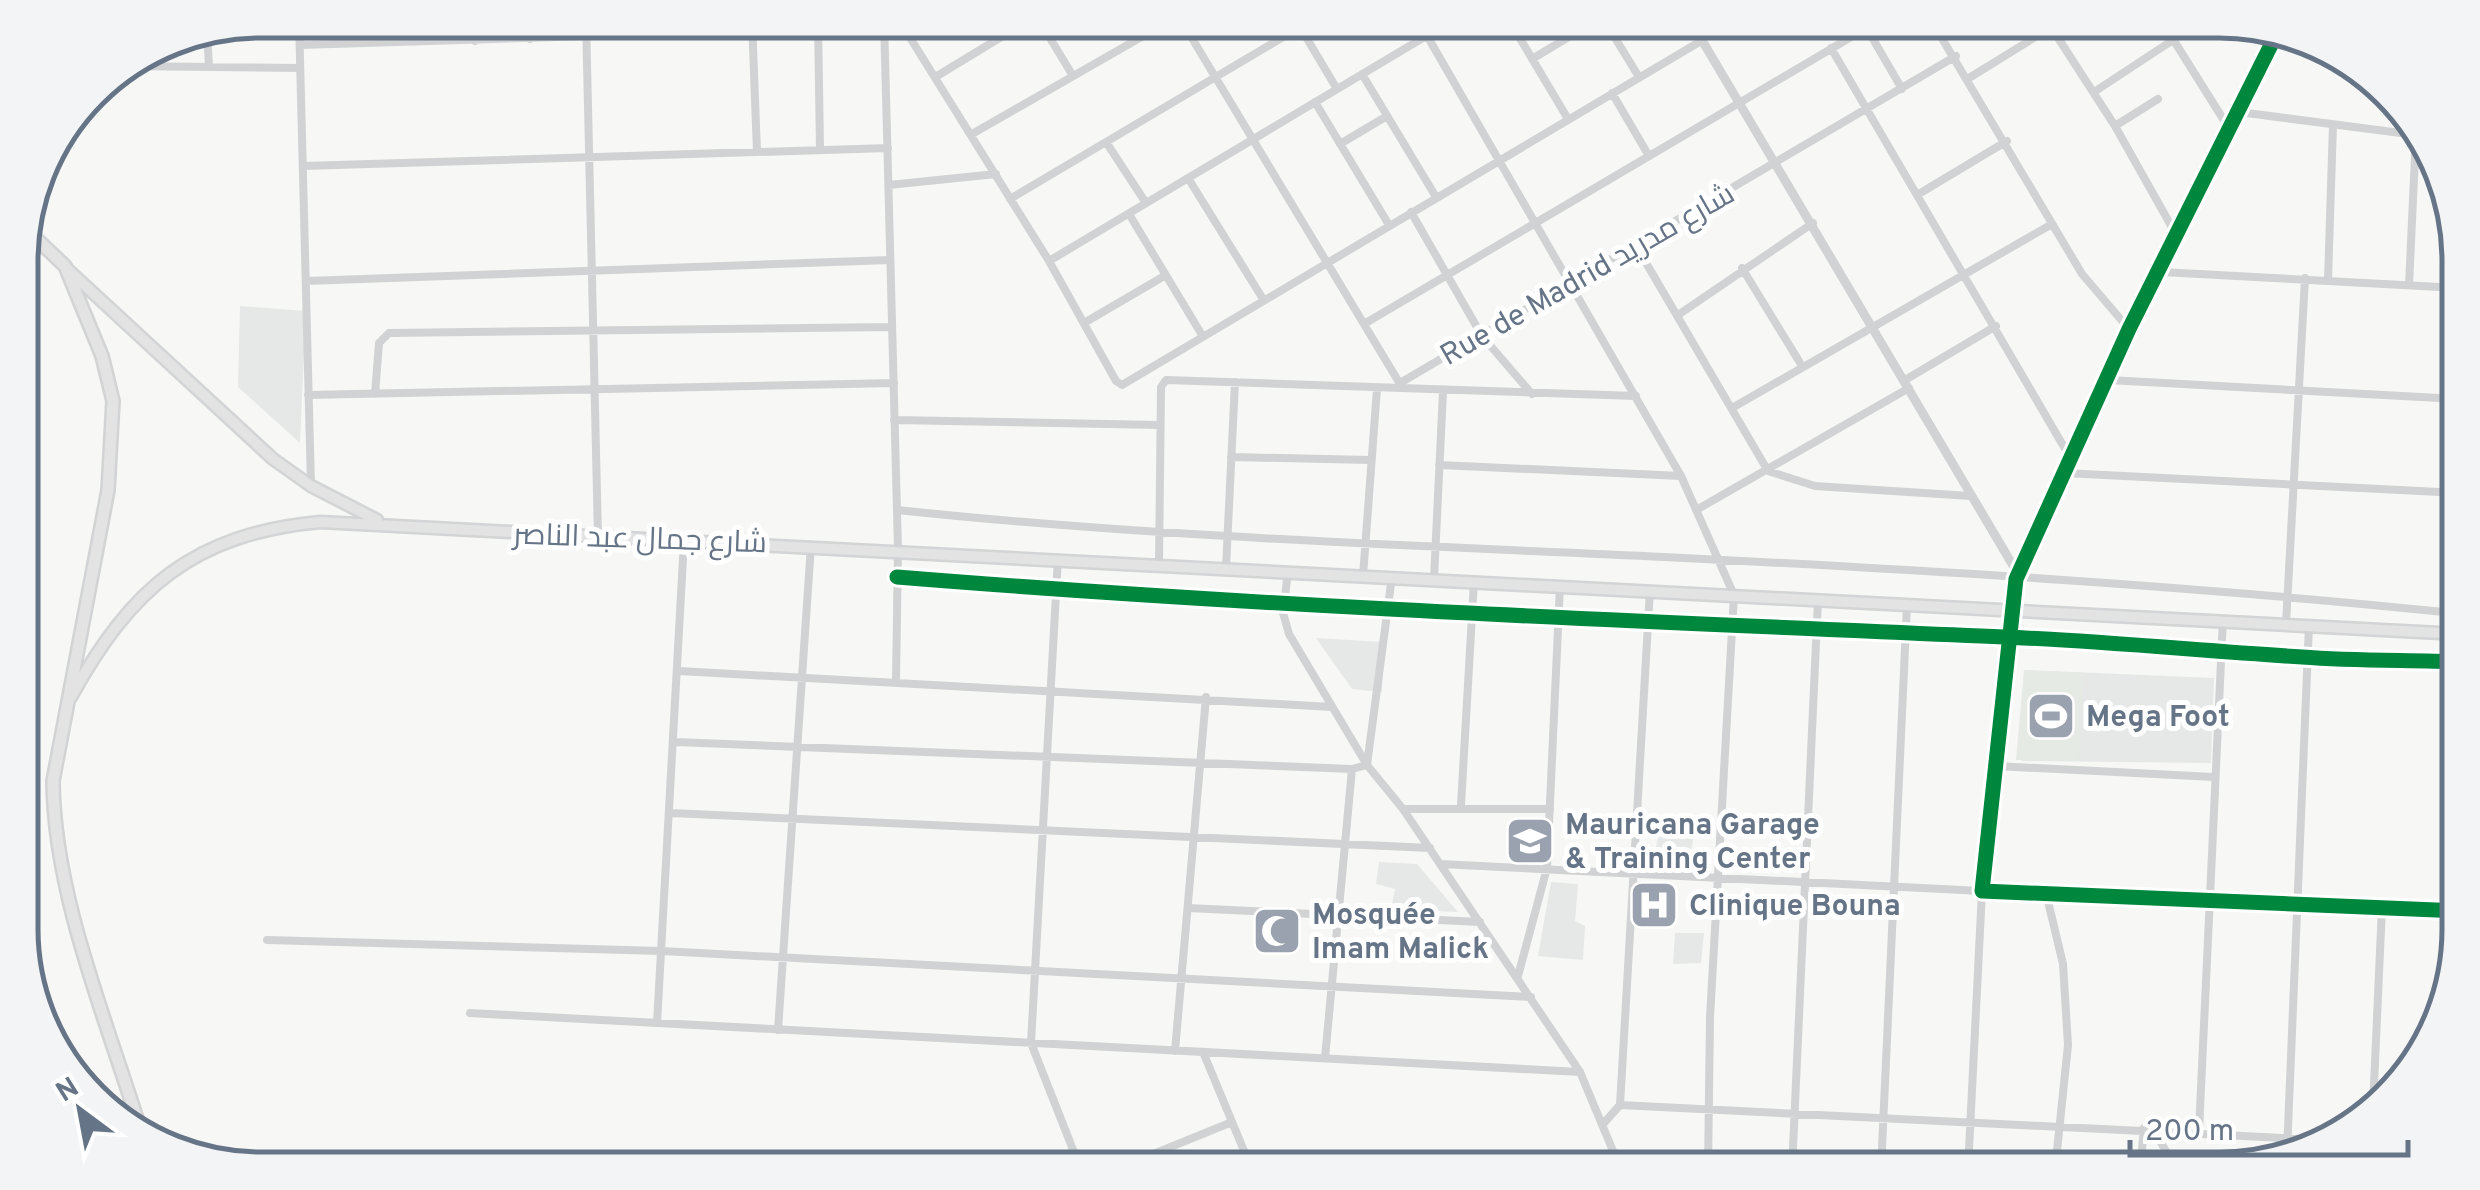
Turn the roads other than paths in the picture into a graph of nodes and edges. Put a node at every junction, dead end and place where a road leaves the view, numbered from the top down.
1 (300, 38) edge
2 (414, 38) edge
3 (586, 38) joint
4 (752, 38) edge
5 (818, 38) edge
6 (884, 38) edge
7 (912, 38) edge
8 (999, 38) edge
9 (1051, 38) edge
10 (1140, 38) edge
11 (1192, 38) edge
12 (1307, 38) edge
13 (1424, 38) edge
14 (1428, 38) edge
15 (1519, 38) edge
16 (1569, 38) edge
17 (1612, 38) edge
18 (1699, 38) edge
19 (1848, 38) edge
20 (1872, 38) edge
21 (1943, 38) edge
22 (2034, 38) edge
23 (2059, 38) edge
24 (530, 39) joint
25 (1279, 39) edge
26 (475, 40) joint
27 (2173, 40) joint
28 (1701, 41) junction
29 (414, 42) junction
30 (208, 44) edge
31 (2271, 44) edge
32 (300, 45) junction
33 (1831, 48) junction
34 (1956, 56) junction
35 (1532, 59) junction
36 (151, 66) edge
37 (209, 67) junction
38 (300, 68) junction
39 (1362, 74) junction
40 (937, 76) junction
41 (1073, 76) junction
42 (1215, 77) junction
43 (1639, 78) junction
44 (1969, 78) junction
45 (1902, 88) junction
46 (1337, 89) junction
47 (2094, 92) junction
48 (1612, 93) junction
49 (2158, 98) dead end
50 (1737, 101) junction
51 (1316, 102) junction
52 (1866, 110) junction
53 (2239, 112) junction
54 (1387, 116) junction
55 (1568, 119) junction
56 (2333, 125) junction
57 (2115, 126) junction
58 (2230, 130) junction
59 (972, 134) junction
60 (2403, 134) edge
61 (1253, 140) junction
62 (2006, 141) junction
63 (1106, 142) junction
64 (1340, 144) junction
65 (888, 148) junction
66 (820, 150) junction
67 (757, 152) junction
68 (1649, 156) junction
69 (590, 158) junction
70 (2418, 159) edge
71 (1499, 160) junction
72 (1776, 164) junction
73 (303, 166) junction
74 (996, 174) junction
75 (1188, 178) junction
76 (888, 185) junction
77 (1917, 195) junction
78 (1436, 197) junction
79 (1010, 198) junction
80 (1146, 204) junction
81 (1411, 212) junction
82 (1129, 214) junction
83 (1536, 223) junction
84 (1812, 223) junction
85 (2052, 224) junction
86 (1389, 225) junction
87 (2178, 238) junction
88 (38, 241) edge
89 (1635, 244) junction
90 (890, 260) junction
91 (1048, 262) junction
92 (1326, 262) junction
93 (64, 266) junction
94 (1742, 268) junction
95 (593, 271) junction
96 (2162, 272) junction
97 (1964, 274) junction
98 (1166, 275) junction
99 (1447, 275) junction
100 (2305, 278) junction
101 (2328, 280) junction
102 (306, 282) junction
103 (1571, 284) junction
104 (2410, 285) junction
105 (2442, 287) edge
106 (1263, 299) junction
107 (1678, 315) junction
108 (1084, 323) junction
109 (1364, 324) junction
110 (1873, 326) junction
111 (1996, 326) junction
112 (892, 327) junction
113 (2130, 329) junction
114 (595, 333) junction
115 (1202, 335) junction
116 (1482, 336) junction
117 (1802, 366) junction
118 (2109, 380) junction
119 (1236, 382) junction
120 (894, 383) junction
121 (1907, 384) junction
122 (1402, 386) junction
123 (1377, 389) junction
124 (597, 390) junction
125 (2299, 391) junction
126 (1443, 392) junction
127 (308, 394) junction
128 (375, 394) junction
129 (1532, 394) junction
130 (1636, 396) junction
131 (2442, 398) edge
132 (1732, 408) junction
133 (894, 420) junction
134 (1160, 425) junction
135 (1231, 457) junction
136 (2071, 459) junction
137 (1370, 460) junction
138 (1439, 465) junction
139 (1768, 472) junction
140 (2064, 474) junction
141 (1681, 476) junction
142 (311, 486) junction
143 (2294, 487) junction
144 (2442, 491) edge
145 (1970, 496) junction
146 (1698, 509) junction
147 (897, 510) junction
148 (382, 523) junction
149 (1160, 532) junction
150 (1228, 536) junction
151 (598, 537) junction
152 (684, 541) junction
153 (1364, 543) junction
154 (811, 544) junction
155 (1436, 546) junction
156 (898, 549) junction
157 (1058, 558) junction
158 (1719, 560) junction
159 (1159, 564) junction
160 (1226, 568) junction
161 (1288, 572) junction
162 (1363, 576) junction
163 (1392, 576) junction
164 (2017, 576) junction
165 (897, 577) junction
166 (1434, 579) junction
167 (1474, 581) junction
168 (1560, 585) junction
169 (1055, 590) junction
170 (1650, 590) junction
171 (1734, 595) junction
172 (2287, 596) junction
173 (1818, 600) junction
174 (1284, 604) junction
175 (1907, 605) junction
176 (2010, 608) junction
177 (1387, 611) junction
178 (2442, 611) edge
179 (1472, 615) junction
180 (1558, 615) junction
181 (2223, 620) junction
182 (1648, 621) junction
183 (2286, 624) junction
184 (2308, 625) junction
185 (1732, 628) junction
186 (1816, 631) junction
187 (2442, 633) edge
188 (1906, 634) junction
189 (2008, 637) junction
190 (2221, 651) junction
191 (2307, 658) junction
192 (2442, 662) edge
193 (679, 671) junction
194 (802, 676) junction
195 (896, 682) junction
196 (1049, 691) junction
197 (1206, 697) junction
198 (67, 706) junction
199 (1332, 707) junction
200 (676, 742) junction
201 (797, 747) junction
202 (1048, 757) junction
203 (1200, 763) junction
204 (1368, 765) junction
205 (1995, 766) junction
206 (1352, 769) junction
207 (2214, 777) junction
208 (1461, 806) junction
209 (1403, 809) junction
210 (1550, 809) junction
211 (671, 813) junction
212 (792, 818) junction
213 (1044, 828) junction
214 (1194, 836) junction
215 (1346, 843) junction
216 (1430, 848) junction
217 (1440, 864) junction
218 (1547, 868) junction
219 (1634, 872) junction
220 (1718, 875) junction
221 (1806, 881) junction
222 (1894, 888) junction
223 (1982, 892) junction
224 (2046, 893) junction
225 (2213, 898) junction
226 (2297, 902) junction
227 (2382, 907) junction
228 (1188, 908) junction
229 (2442, 910) edge
230 (1339, 916) junction
231 (1480, 922) junction
232 (267, 940) dead end
233 (662, 952) junction
234 (783, 958) junction
235 (1036, 970) junction
236 (1518, 977) junction
237 (1183, 978) junction
238 (1334, 985) junction
239 (1531, 997) junction
240 (470, 1013) dead end
241 (657, 1023) junction
242 (778, 1030) junction
243 (1032, 1043) junction
244 (1175, 1050) junction
245 (1202, 1052) junction
246 (1325, 1058) junction
247 (1580, 1072) junction
248 (2374, 1090) edge
249 (1620, 1106) junction
250 (1710, 1109) junction
251 (1794, 1113) junction
252 (136, 1114) edge
253 (1883, 1117) junction
254 (1971, 1121) junction
255 (1232, 1122) junction
256 (1602, 1124) junction
257 (2058, 1124) junction
258 (2148, 1128) junction
259 (2199, 1131) junction
260 (2288, 1139) junction
261 (2295, 1139) edge
262 (1074, 1152) edge
263 (1158, 1152) edge
264 (1244, 1152) edge
265 (1613, 1152) edge
266 (1709, 1152) edge
267 (1793, 1152) edge
268 (1882, 1152) edge
269 (1969, 1152) edge
270 (2056, 1152) edge
271 (2143, 1152) edge
272 (2165, 1152) edge

1 - 32 street
2 - 29 street
3 - 24 street
3 - 69 street
4 - 67 street
5 - 66 street
6 - 65 street
7 - 40 street
8 - 40 street
9 - 41 street
10 - 41 street
11 - 42 street
12 - 46 street
13 - 39 street
14 - 71 street
15 - 35 street
16 - 35 street
17 - 43 street
18 - 28 street
19 - 33 street
20 - 45 street
21 - 34 street
22 - 44 street
23 - 47 street
24 - 26 street
25 - 42 street
26 - 29 street
27 - 47 street
27 - 58 street
28 - 43 street
28 - 50 street
29 - 32 street
30 - 37 street
31 - 53 street
32 - 38 street
33 - 50 street
33 - 52 street
34 - 44 street
34 - 45 street, Rue de Madrid شارع مدريد
35 - 55 street
36 - 37 street
37 - 38 street
38 - 73 street
39 - 46 street
39 - 54 street
40 - 59 street
41 - 59 street
42 - 61 street
42 - 63 street
43 - 48 street
44 - 62 street
45 - 52 street, Rue de Madrid شارع مدريد
46 - 51 street
47 - 57 street
48 - 55 street
48 - 68 street
49 - 57 street
50 - 68 street
50 - 72 street
51 - 61 street
51 - 64 street
52 - 72 street, Rue de Madrid شارع مدريد
52 - 77 street
53 - 56 street
53 - 58 street
54 - 64 street
54 - 78 street
55 - 71 street
56 - 60 street
56 - 101 street
57 - 87 street
58 - 87 street
59 - 74 street
61 - 75 street
61 - 92 street
62 - 77 street
62 - 85 street
63 - 79 street
63 - 80 street
64 - 86 street
65 - 66 street
65 - 76 street
66 - 67 street
67 - 69 street
68 - 83 street
69 - 73 street
69 - 95 street
70 - 104 street
71 - 78 street
71 - 83 street
72 - 84 street
72 - 89 street, Rue de Madrid شارع مدريد
73 - 102 street
74 - 76 street
74 - 79 street
75 - 80 street
75 - 106 street
76 - 90 street
77 - 97 street
78 - 81 street
79 - 91 street
80 - 82 street
81 - 86 street
81 - 99 street
82 - 91 street
82 - 98 street
83 - 99 street
83 - 103 street
84 - 94 street
84 - 110 street
85 - 97 street
85 - 113 street
86 - 92 street
87 - 96 street
88 - 93 main road
89 - 103 street, Rue de Madrid شارع مدريد
89 - 107 street
90 - 95 street
90 - 112 street
91 - 108 street
92 - 106 street
92 - 109 street
93 - 142 main road, شارع جمال عبد الناصر
93 - 198 main road
94 - 107 street
94 - 117 street
95 - 102 street
95 - 114 street
96 - 100 street
96 - 113 street
97 - 110 street
97 - 111 street
98 - 108 street
98 - 115 street
99 - 109 street
99 - 116 street
100 - 101 street
100 - 125 street
101 - 104 street
102 - 127 street
103 - 116 street, Rue de Madrid شارع مدريد
103 - 130 street
104 - 105 street
106 - 115 street
107 - 132 street
108 - 115 street
109 - 122 street
110 - 117 street
110 - 121 street
111 - 121 street
111 - 136 street
112 - 114 street
112 - 120 street
113 - 118 street
114 - 124 street
114 - 128 street
116 - 122 street, Rue de Madrid شارع مدريد
116 - 129 street
117 - 132 street
118 - 125 street
118 - 136 street
119 - 123 street
119 - 134 street
119 - 135 street
120 - 124 street
120 - 133 street
121 - 139 street
121 - 145 street
122 - 123 street
122 - 126 street
123 - 137 street
124 - 128 street
124 - 151 street
125 - 131 street
125 - 143 street
126 - 129 street
126 - 138 street
127 - 128 street
127 - 142 street
129 - 130 street
130 - 141 street
132 - 139 street
133 - 134 street
133 - 147 street
134 - 149 street
135 - 137 street
135 - 150 street
136 - 140 street
137 - 153 street
138 - 141 street
138 - 155 street
139 - 145 street
139 - 146 street
140 - 143 street
140 - 164 street
141 - 146 street
142 - 148 main road, شارع جمال عبد الناصر
143 - 144 street
143 - 172 street
145 - 164 street
146 - 158 street
147 - 149 street
147 - 156 street
148 - 151 main road, شارع جمال عبد الناصر
148 - 198 main road, شارع جمال عبد الناصر
149 - 150 street
149 - 159 street
150 - 153 street
150 - 160 street
151 - 152 main road, شارع جمال عبد الناصر
152 - 154 main road, شارع جمال عبد الناصر
152 - 193 street
153 - 155 street
153 - 162 street
154 - 156 main road, شارع جمال عبد الناصر
154 - 194 street
155 - 158 street
155 - 166 street
156 - 157 main road, شارع جمال عبد الناصر
156 - 165 street
157 - 159 main road, شارع جمال عبد الناصر
157 - 169 street
158 - 164 street
158 - 171 street
159 - 160 main road, شارع جمال عبد الناصر
160 - 161 main road, شارع جمال عبد الناصر
161 - 162 main road, شارع جمال عبد الناصر
161 - 174 street
162 - 163 main road, شارع جمال عبد الناصر
163 - 166 main road, شارع جمال عبد الناصر
163 - 177 street
164 - 172 street
164 - 176 street
165 - 169 street
165 - 195 street
166 - 167 main road, شارع جمال عبد الناصر
167 - 168 main road, شارع جمال عبد الناصر
167 - 179 street
168 - 170 main road, شارع جمال عبد الناصر
168 - 180 street
169 - 174 street
169 - 196 street
170 - 171 main road, شارع جمال عبد الناصر
170 - 182 street
171 - 173 main road, شارع جمال عبد الناصر
171 - 185 street
172 - 178 street
172 - 183 street
173 - 175 main road, شارع جمال عبد الناصر
173 - 186 street
174 - 177 street
174 - 199 street
175 - 176 main road, شارع جمال عبد الناصر
175 - 188 street
176 - 181 main road, شارع جمال عبد الناصر
176 - 189 street
177 - 179 street
177 - 204 street
179 - 180 street
179 - 208 street
180 - 182 street
180 - 210 street
181 - 183 main road, شارع جمال عبد الناصر
181 - 190 street
182 - 185 street
182 - 219 street
183 - 184 main road, شارع جمال عبد الناصر
184 - 187 main road, شارع جمال عبد الناصر
184 - 191 street
185 - 186 street
185 - 220 street
186 - 188 street
186 - 221 street
188 - 189 street
188 - 222 street
189 - 190 street
189 - 205 street
190 - 191 street
190 - 207 street
191 - 192 street
191 - 226 street
193 - 194 street
193 - 200 street
194 - 195 street
194 - 201 street
195 - 196 street
196 - 197 street
196 - 202 street
197 - 199 street
197 - 203 street
198 - 252 main road
199 - 204 street
200 - 201 street
200 - 211 street
201 - 202 street
201 - 212 street
202 - 203 street
202 - 213 street
203 - 206 street
203 - 214 street
204 - 206 street
204 - 209 street
205 - 207 street
205 - 223 street
206 - 215 street
207 - 225 street
208 - 209 street
208 - 210 street
209 - 216 street
210 - 218 street
211 - 212 street
211 - 233 street
212 - 213 street
212 - 234 street
213 - 214 street
213 - 235 street
214 - 215 street
214 - 228 street
215 - 216 street
215 - 230 street
216 - 217 street
217 - 218 street
217 - 231 street
218 - 219 street
218 - 236 street
219 - 220 street
219 - 249 street
220 - 221 street
220 - 250 street
221 - 222 street
221 - 251 street
222 - 223 street
222 - 253 street
223 - 224 street
223 - 254 street
224 - 225 street
224 - 257 street
225 - 226 street
225 - 259 street
226 - 227 street
226 - 260 street
227 - 229 street
227 - 248 street
228 - 230 street
228 - 237 street
230 - 231 street
230 - 238 street
231 - 236 street
232 - 233 street
233 - 234 street
233 - 241 street
234 - 235 street
234 - 242 street
235 - 237 street
235 - 243 street
236 - 239 street
237 - 238 street
237 - 244 street
238 - 239 street
238 - 246 street
239 - 247 street
240 - 241 street
241 - 242 street
242 - 243 street
243 - 244 street
243 - 262 street
244 - 245 street
245 - 246 street
245 - 255 street
246 - 247 street
247 - 256 street
249 - 250 street
249 - 256 street
250 - 251 street
250 - 266 street
251 - 253 street
251 - 267 street
253 - 254 street
253 - 268 street
254 - 257 street
254 - 269 street
255 - 263 street
255 - 264 street
256 - 265 street
257 - 258 street
257 - 270 street
258 - 259 street
258 - 271 street
258 - 272 street
259 - 260 street
260 - 261 street

